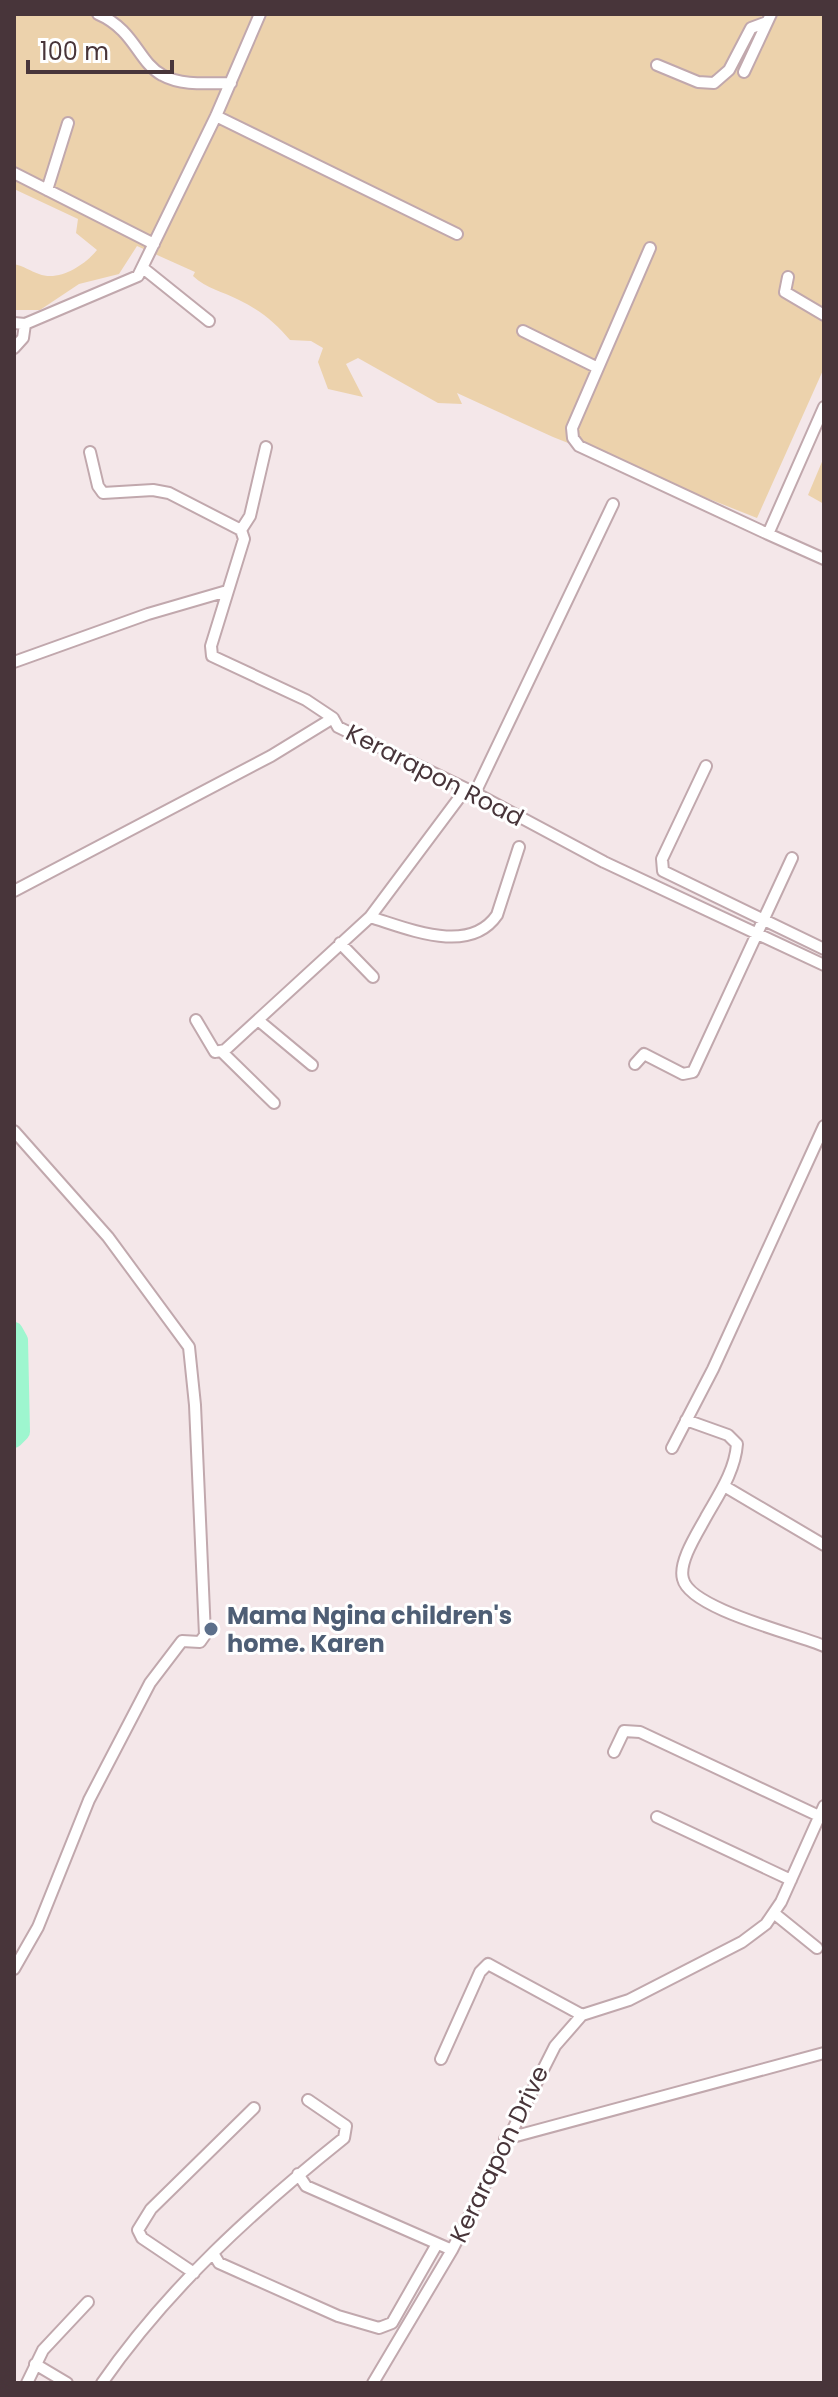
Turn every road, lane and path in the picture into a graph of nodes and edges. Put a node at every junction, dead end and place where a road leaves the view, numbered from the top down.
1 (98, 14) edge
2 (260, 14) edge
3 (769, 18) edge
4 (657, 65) dead end
5 (744, 72) dead end
6 (231, 83) junction
7 (216, 116) junction
8 (68, 123) dead end
9 (14, 173) edge
10 (47, 190) junction
11 (457, 234) dead end
12 (154, 244) junction
13 (650, 248) dead end
14 (143, 268) junction
15 (788, 277) dead end
16 (824, 314) edge
17 (209, 321) dead end
18 (20, 323) edge
19 (523, 331) dead end
20 (14, 348) edge
21 (598, 368) junction
22 (824, 407) edge
23 (266, 447) dead end
24 (90, 452) dead end
25 (613, 504) dead end
26 (241, 530) junction
27 (768, 534) junction
28 (824, 559) edge
29 (227, 591) junction
30 (14, 662) edge
31 (333, 718) junction
32 (706, 766) dead end
33 (470, 791) junction
34 (519, 847) dead end
35 (792, 858) dead end
36 (14, 891) edge
37 (370, 917) junction
38 (764, 919) junction
39 (757, 933) junction
40 (340, 943) junction
41 (824, 949) edge
42 (824, 965) edge
43 (373, 977) dead end
44 (196, 1020) dead end
45 (258, 1020) junction
46 (221, 1051) junction
47 (635, 1064) dead end
48 (312, 1065) dead end
49 (274, 1103) dead end
50 (824, 1126) edge
51 (14, 1131) edge
52 (686, 1420) junction
53 (672, 1448) dead end
54 (724, 1486) junction
55 (824, 1545) edge
56 (824, 1646) edge
57 (614, 1752) dead end
58 (822, 1811) edge
59 (657, 1817) dead end
60 (791, 1880) junction
61 (775, 1914) junction
62 (817, 1948) dead end
63 (14, 1969) edge
64 (582, 2015) junction
65 (824, 2053) edge
66 (441, 2059) dead end
67 (308, 2100) dead end
68 (254, 2108) dead end
69 (505, 2139) junction
70 (298, 2174) junction
71 (437, 2244) junction
72 (452, 2250) junction
73 (213, 2253) junction
74 (194, 2273) junction
75 (88, 2302) dead end
76 (35, 2364) junction
77 (27, 2383) edge
78 (67, 2383) edge
79 (102, 2383) edge
80 (373, 2383) edge

1 - 6 street
2 - 6 street
3 - 4 street
3 - 5 street
6 - 7 street
7 - 11 street
7 - 12 street
8 - 10 street
9 - 10 street
10 - 12 street
12 - 14 street
13 - 21 street
14 - 17 street
14 - 18 street
15 - 16 street
18 - 20 street
19 - 21 street
21 - 27 street
22 - 27 street
23 - 26 street
24 - 26 street
25 - 33 street
26 - 29 street
27 - 28 street
29 - 30 street
29 - 31 street
31 - 33 street, Kerarapon Road
31 - 36 street, Kerarapon Road
32 - 38 street
33 - 37 street
33 - 39 street, Kerarapon Road
34 - 37 street
35 - 38 street
37 - 40 street
38 - 39 street
38 - 41 street
39 - 42 street, Kerarapon Road
39 - 47 street
40 - 43 street
40 - 45 street
44 - 46 street
45 - 46 street
45 - 48 street
46 - 49 street
50 - 52 street
51 - 63 street
52 - 53 street
52 - 54 street
54 - 55 street
54 - 56 street
57 - 58 street
58 - 60 street
59 - 60 street
60 - 61 street
61 - 62 street
61 - 64 street
64 - 66 street
64 - 69 street, Kerarapon Drive
65 - 69 street
67 - 70 street
68 - 74 street
69 - 72 street, Kerarapon Drive
70 - 71 street
70 - 73 street
71 - 72 street
71 - 73 street
72 - 80 street, Kerarapon Drive
73 - 74 street
74 - 79 street
75 - 76 street
76 - 77 street
76 - 78 street

